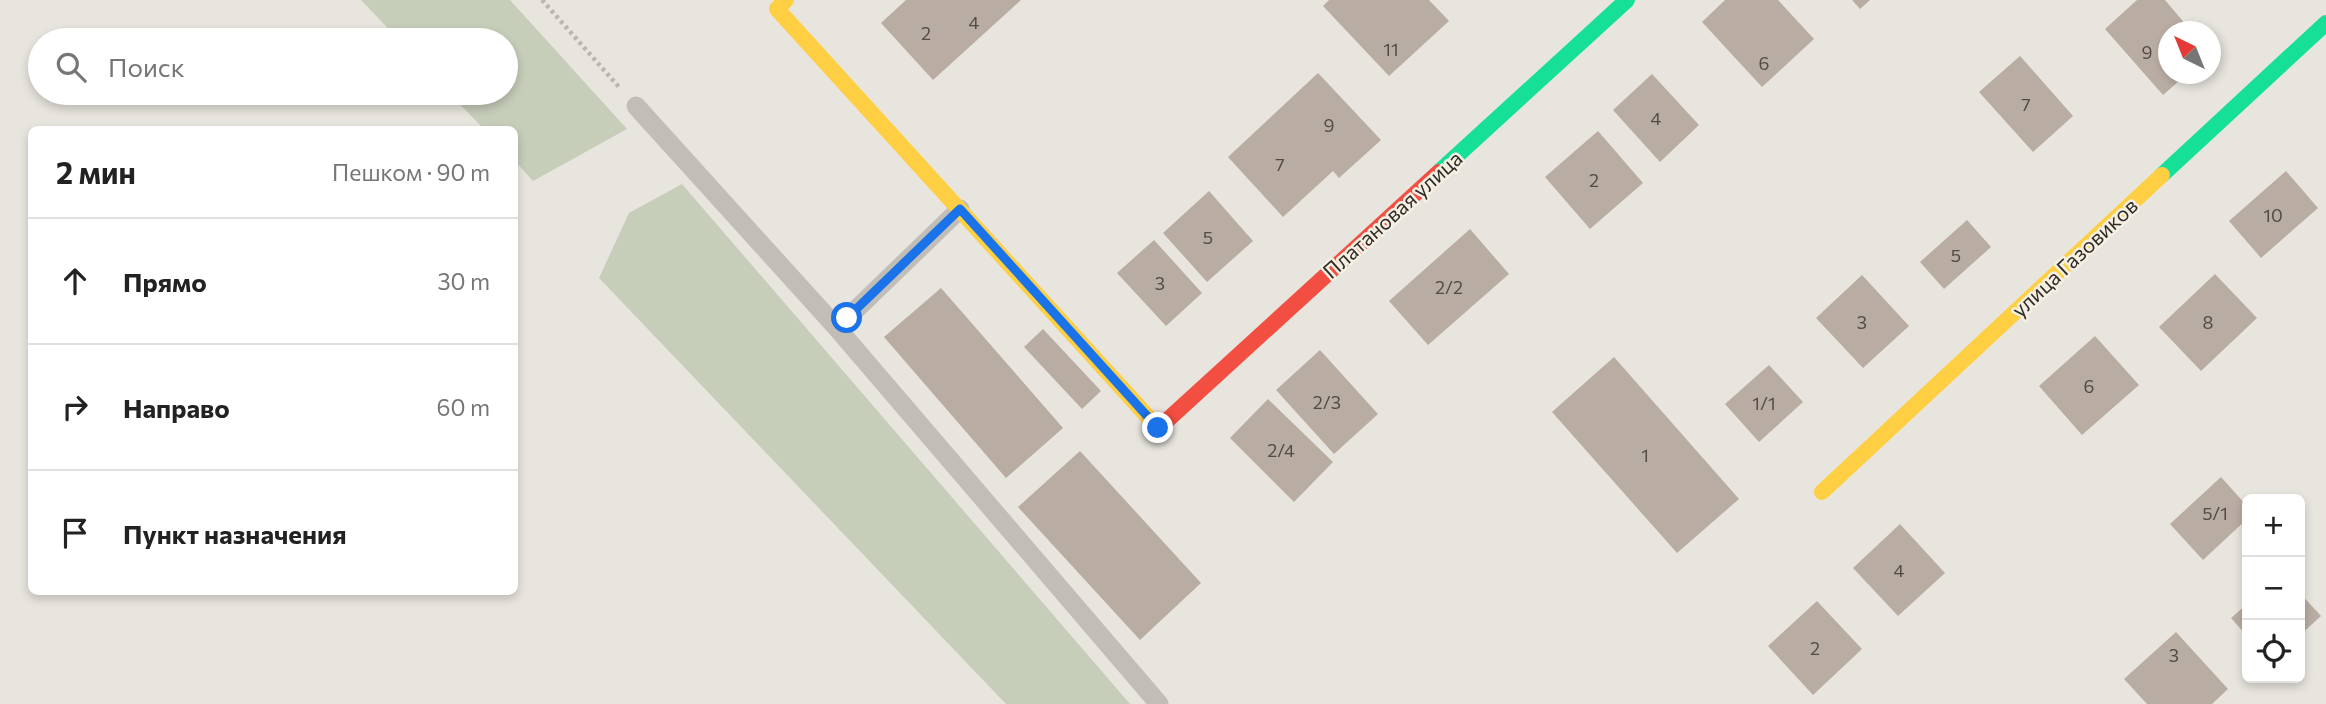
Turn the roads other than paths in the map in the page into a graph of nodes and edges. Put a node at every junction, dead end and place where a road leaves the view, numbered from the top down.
1 (1627, 0) edge
2 (782, 4) edge
3 (2326, 23) edge
4 (636, 106) road end
5 (960, 209) junction
6 (836, 328) junction
7 (1822, 492) dead end
8 (1159, 704) edge

1 - 5 street, Платановая улица
2 - 5 street
3 - 7 street, улица Газовиков
4 - 6 lane
5 - 6 lane
6 - 8 lane

